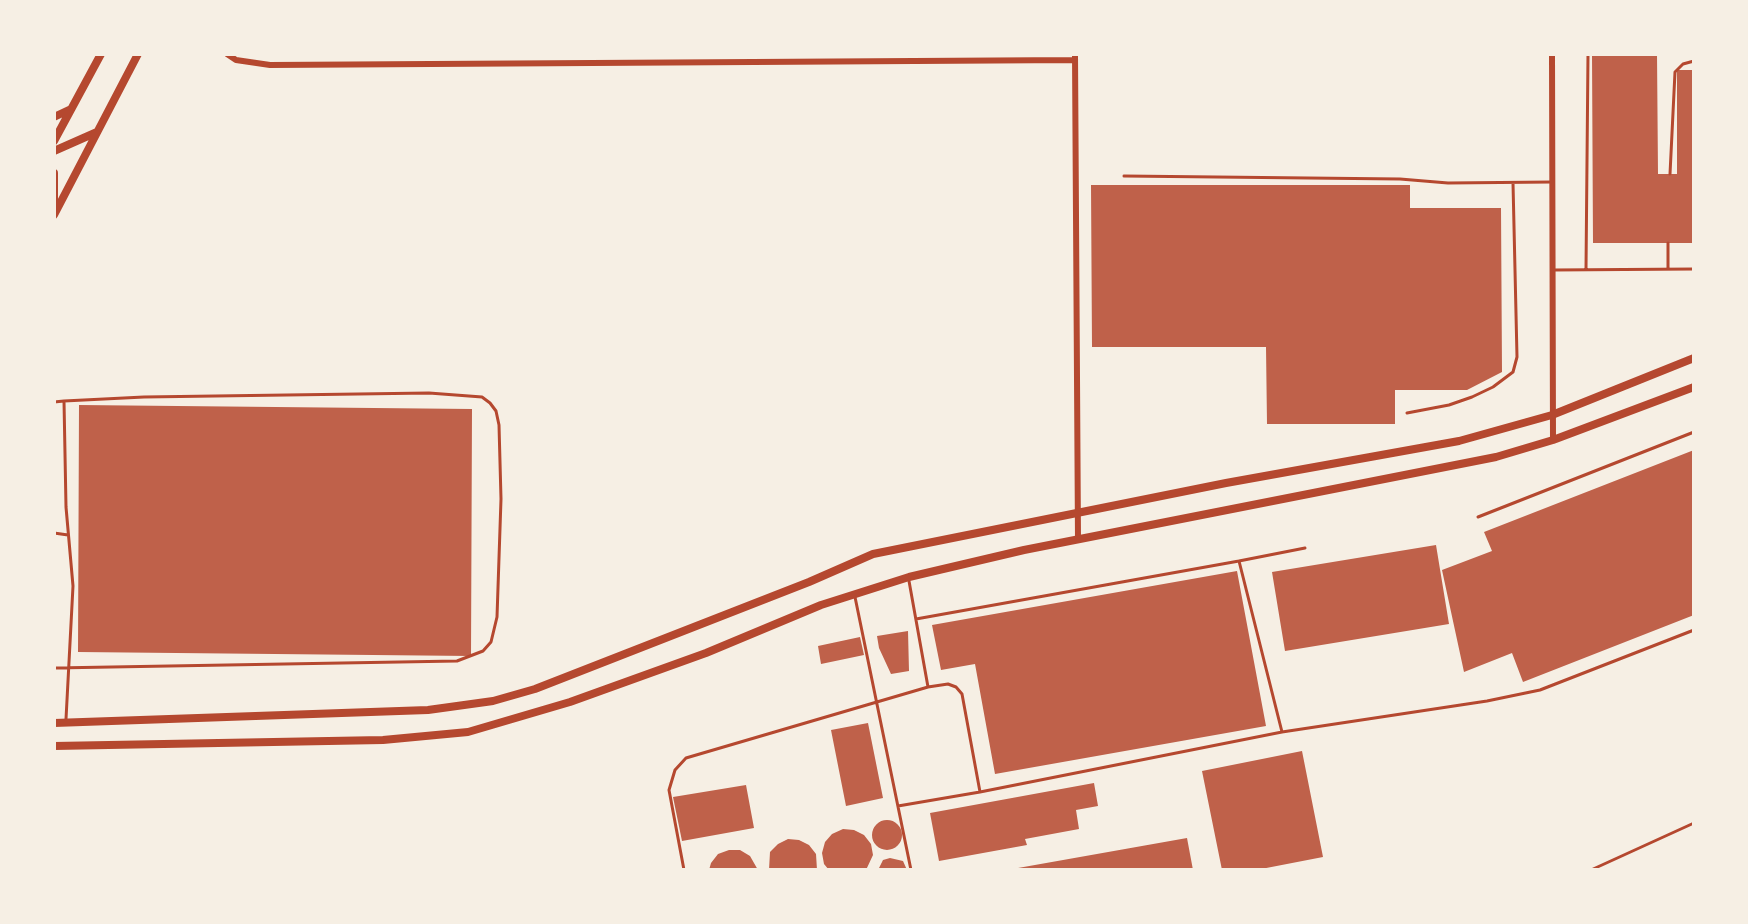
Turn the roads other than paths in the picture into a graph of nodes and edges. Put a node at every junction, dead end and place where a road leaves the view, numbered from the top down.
1 (101, 54) edge
2 (138, 54) edge
3 (227, 54) edge
4 (1552, 54) edge
5 (1588, 54) edge
6 (1075, 57) edge
7 (757, 58) edge
8 (835, 58) edge
9 (1694, 61) edge
10 (71, 108) junction
11 (54, 117) edge
12 (98, 132) junction
13 (54, 141) edge
14 (54, 151) edge
15 (54, 173) edge
16 (1670, 174) dead end
17 (1124, 176) dead end
18 (1552, 182) junction
19 (1513, 183) junction
20 (54, 207) edge
21 (54, 215) edge
22 (1668, 243) dead end
23 (1586, 269) junction
24 (1668, 269) junction
25 (1694, 269) edge
26 (1552, 270) junction
27 (1694, 358) edge
28 (1694, 387) edge
29 (64, 401) junction
30 (54, 402) edge
31 (1407, 413) dead end
32 (1552, 415) junction
33 (1694, 432) edge
34 (1553, 440) junction
35 (1078, 514) junction
36 (1478, 517) dead end
37 (54, 533) edge
38 (68, 535) junction
39 (1078, 540) junction
40 (1305, 548) dead end
41 (1239, 561) junction
42 (909, 577) junction
43 (855, 594) junction
44 (916, 619) junction
45 (1694, 630) edge
46 (54, 668) edge
47 (70, 668) junction
48 (928, 687) junction
49 (879, 702) junction
50 (54, 723) edge
51 (66, 723) junction
52 (1282, 732) junction
53 (54, 746) edge
54 (980, 792) junction
55 (898, 806) junction
56 (1694, 823) edge
57 (684, 870) edge
58 (911, 870) edge
59 (1591, 870) edge

1 - 10 street
2 - 12 street
3 - 7 street
4 - 18 street
5 - 23 lane
6 - 8 street
6 - 35 street
7 - 8 street
9 - 16 lane
10 - 11 street
10 - 13 street
12 - 14 street
12 - 21 street
15 - 20 street
17 - 19 lane
18 - 19 lane
18 - 26 street
19 - 31 lane
22 - 24 lane
23 - 24 lane
23 - 26 lane
24 - 25 lane
26 - 32 street
27 - 32 street
28 - 34 street
29 - 30 lane
29 - 38 lane
29 - 47 lane
32 - 34 street
32 - 35 street
33 - 36 lane
34 - 39 street
35 - 39 street
35 - 51 street
37 - 38 lane
38 - 47 lane
39 - 42 street
40 - 41 lane
41 - 44 lane
41 - 52 lane
42 - 43 street
42 - 44 lane
43 - 49 lane
43 - 53 street
44 - 48 lane
45 - 52 lane
46 - 47 lane
47 - 51 lane
48 - 49 lane
48 - 54 lane
49 - 55 lane
49 - 57 lane
50 - 51 street
52 - 54 lane
54 - 55 lane
55 - 58 lane
56 - 59 lane

